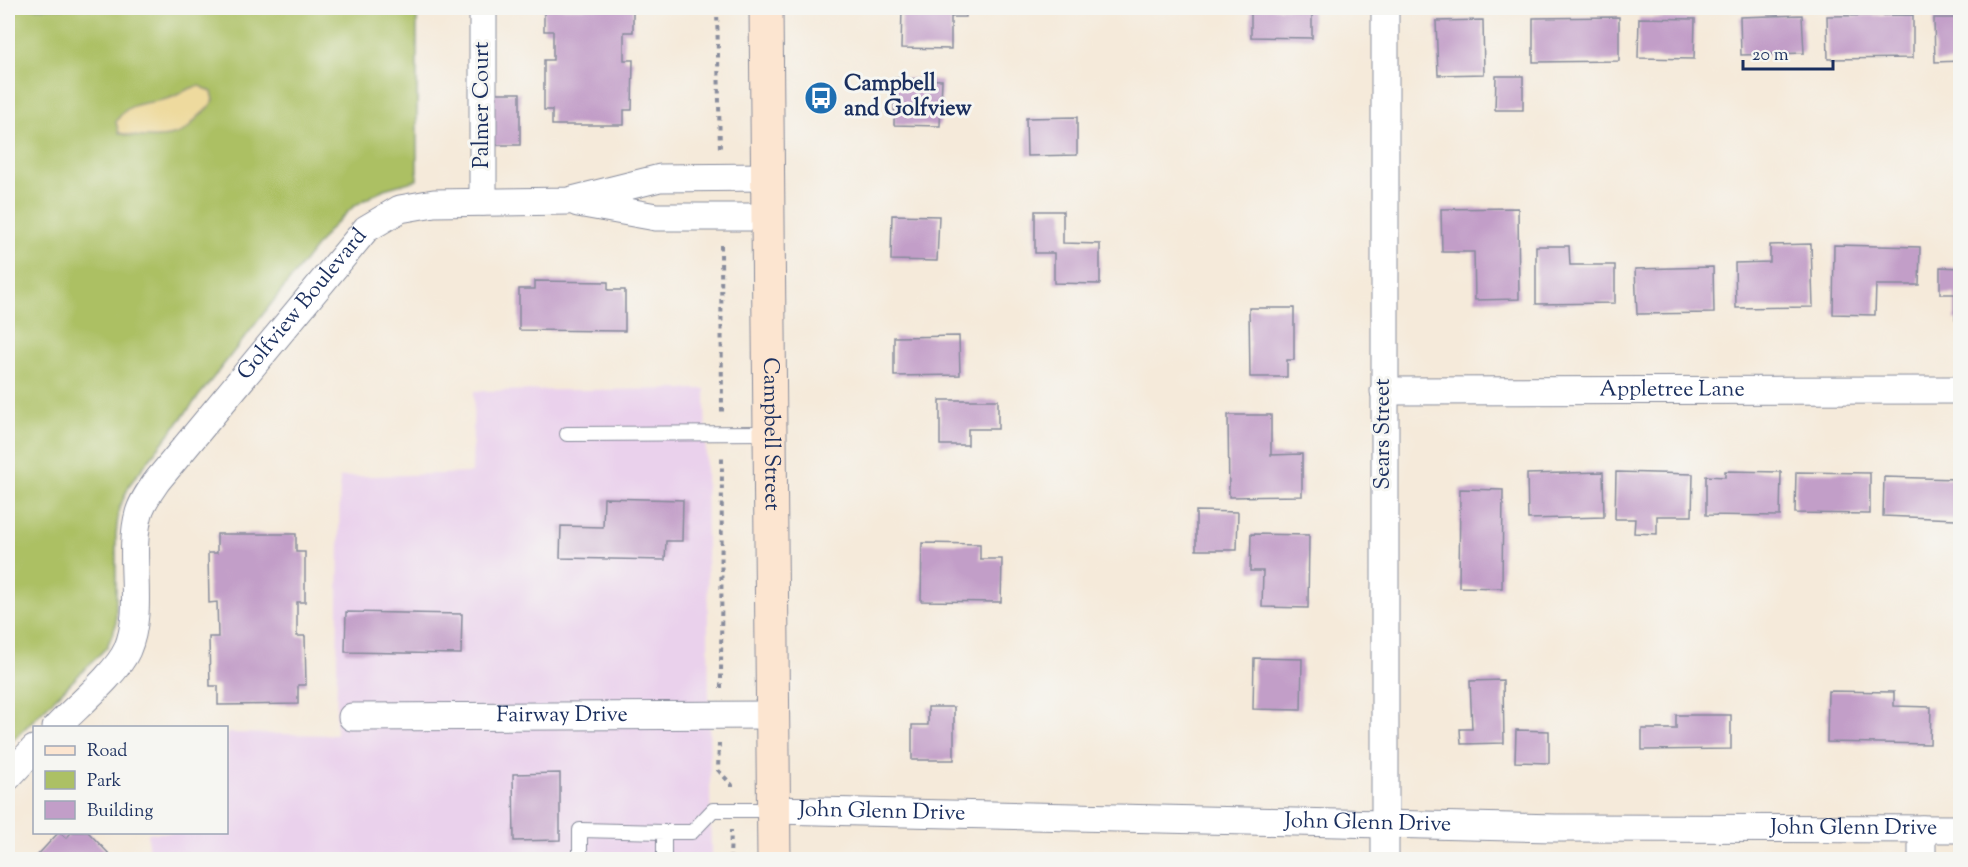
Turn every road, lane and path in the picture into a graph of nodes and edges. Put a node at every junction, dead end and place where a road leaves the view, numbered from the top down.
1 (483, 8) edge
2 (766, 8) edge
3 (1385, 8) edge
4 (768, 177) junction
5 (568, 201) junction
6 (483, 202) junction
7 (769, 217) junction
8 (1960, 390) edge
9 (1384, 391) junction
10 (771, 433) junction
11 (567, 434) dead end
12 (773, 715) junction
13 (352, 717) dead end
14 (58, 726) edge
15 (33, 750) edge
16 (8, 777) edge
17 (774, 810) junction
18 (1386, 825) junction
19 (1922, 829) junction
20 (1960, 829) edge
21 (664, 832) junction
22 (580, 860) edge
23 (664, 860) edge
24 (774, 860) edge
25 (1385, 860) edge
26 (1922, 860) edge

1 - 6 street, Palmer Court
2 - 4 main road, Campbell Street
3 - 9 street, Sears Street
4 - 5 street, Golfview Boulevard
4 - 7 main road, Campbell Street
5 - 6 street, Golfview Boulevard
5 - 7 street
6 - 14 street, Golfview Boulevard
7 - 10 main road, Campbell Street
8 - 9 street, Appletree Lane
9 - 18 street, Sears Street
10 - 11 lane
10 - 12 main road, Campbell Street
12 - 13 street, Fairway Drive
12 - 17 main road, Campbell Street
15 - 16 street
17 - 18 street, John Glenn Drive
17 - 21 lane
17 - 24 main road, Campbell Street
18 - 19 street, John Glenn Drive
18 - 25 street, Sears Street
19 - 20 street, John Glenn Drive
19 - 26 street
21 - 22 lane
21 - 23 lane

